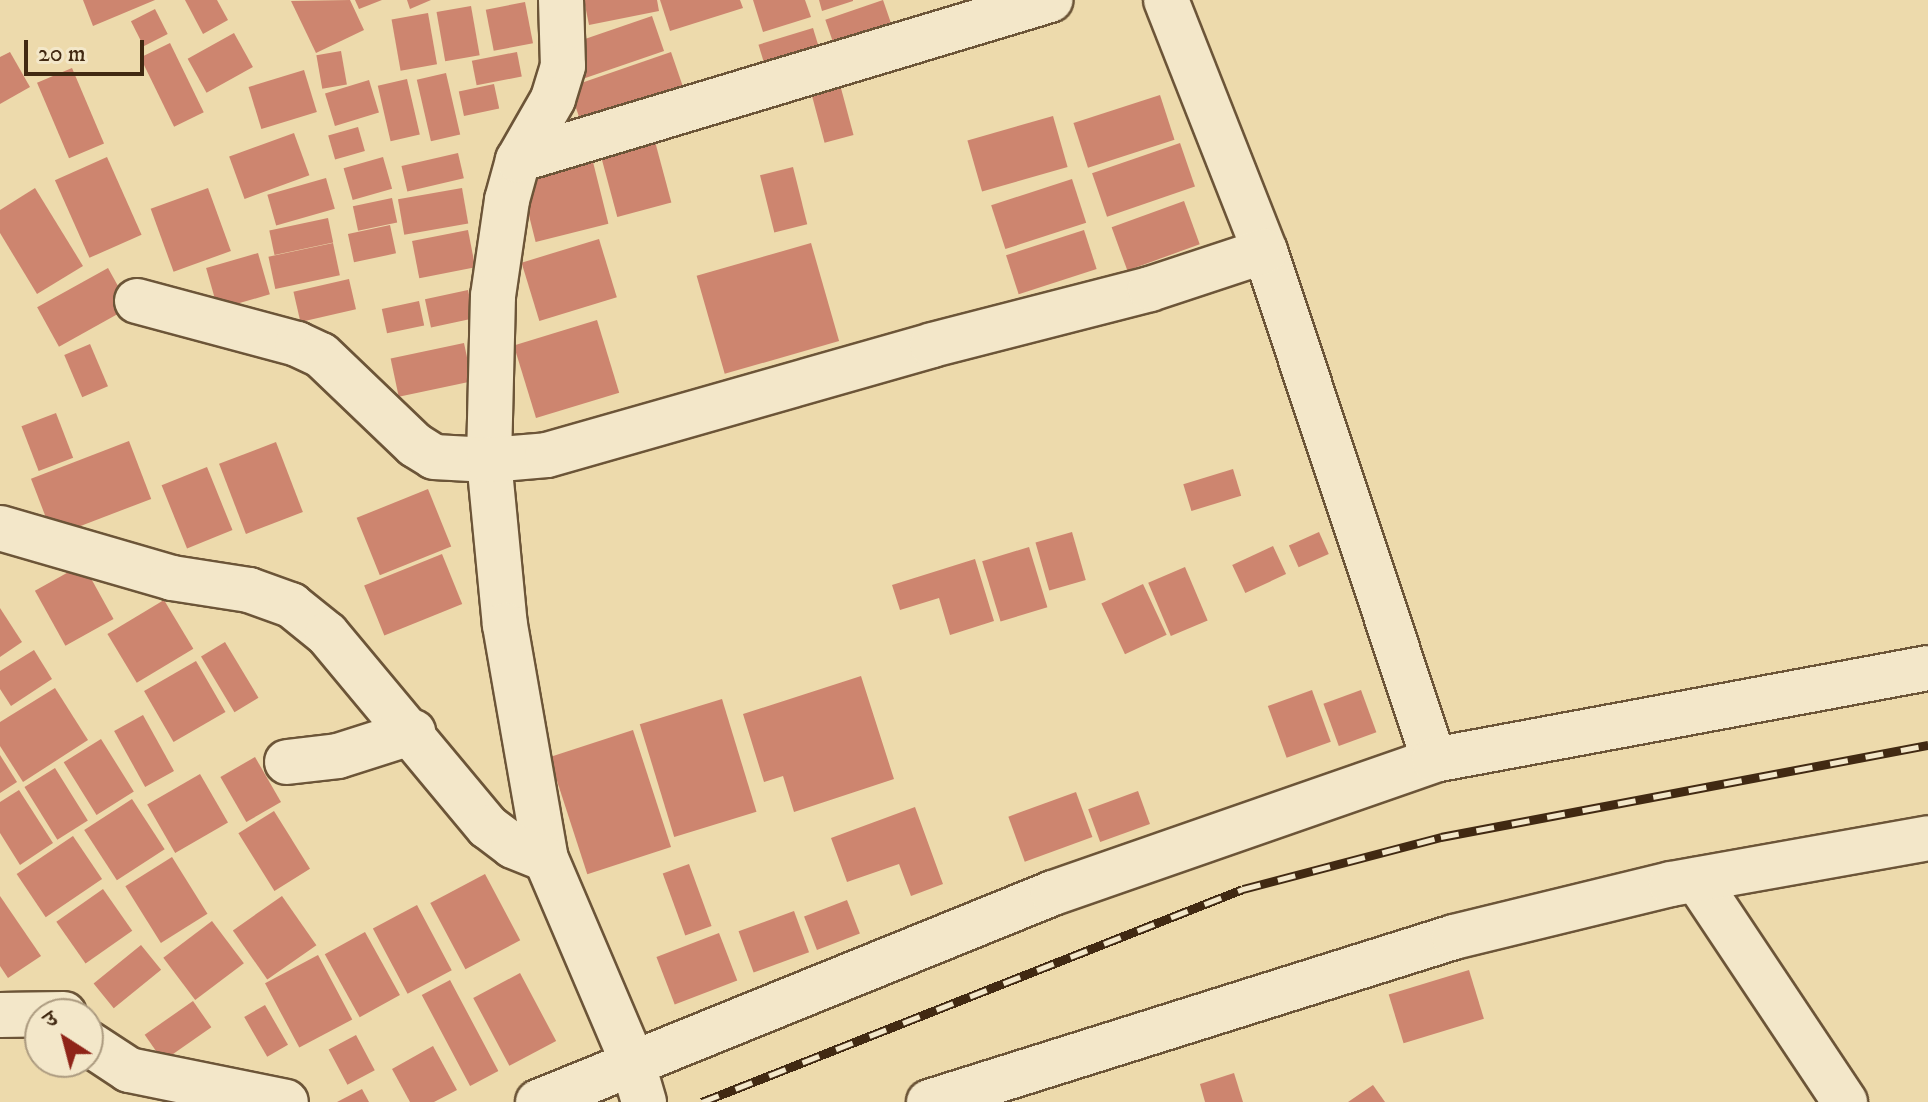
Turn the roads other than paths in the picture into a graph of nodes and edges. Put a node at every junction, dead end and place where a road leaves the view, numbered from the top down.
1 (561, 0) edge
2 (1050, 0) edge
3 (1166, 0) edge
4 (518, 160) junction
5 (1265, 251) junction
6 (137, 301) dead end
7 (489, 460) junction
8 (0, 528) edge
9 (1928, 668) edge
10 (413, 732) junction
11 (1434, 760) junction
12 (287, 762) dead end
13 (1928, 838) edge
14 (546, 859) junction
15 (1697, 880) junction
16 (0, 1015) edge
17 (24, 1015) edge
18 (104, 1054) edge
19 (638, 1082) edge
20 (286, 1102) edge
21 (538, 1102) edge
22 (929, 1102) edge
23 (1845, 1102) edge

1 - 4 street
2 - 4 street
3 - 5 street
4 - 7 street
5 - 7 street
5 - 11 street
6 - 7 street
7 - 14 street
8 - 10 street
9 - 11 street
10 - 12 street
10 - 14 street
11 - 19 street
13 - 15 street
14 - 19 street
15 - 22 street
15 - 23 street
16 - 17 street
18 - 20 street
19 - 21 street

